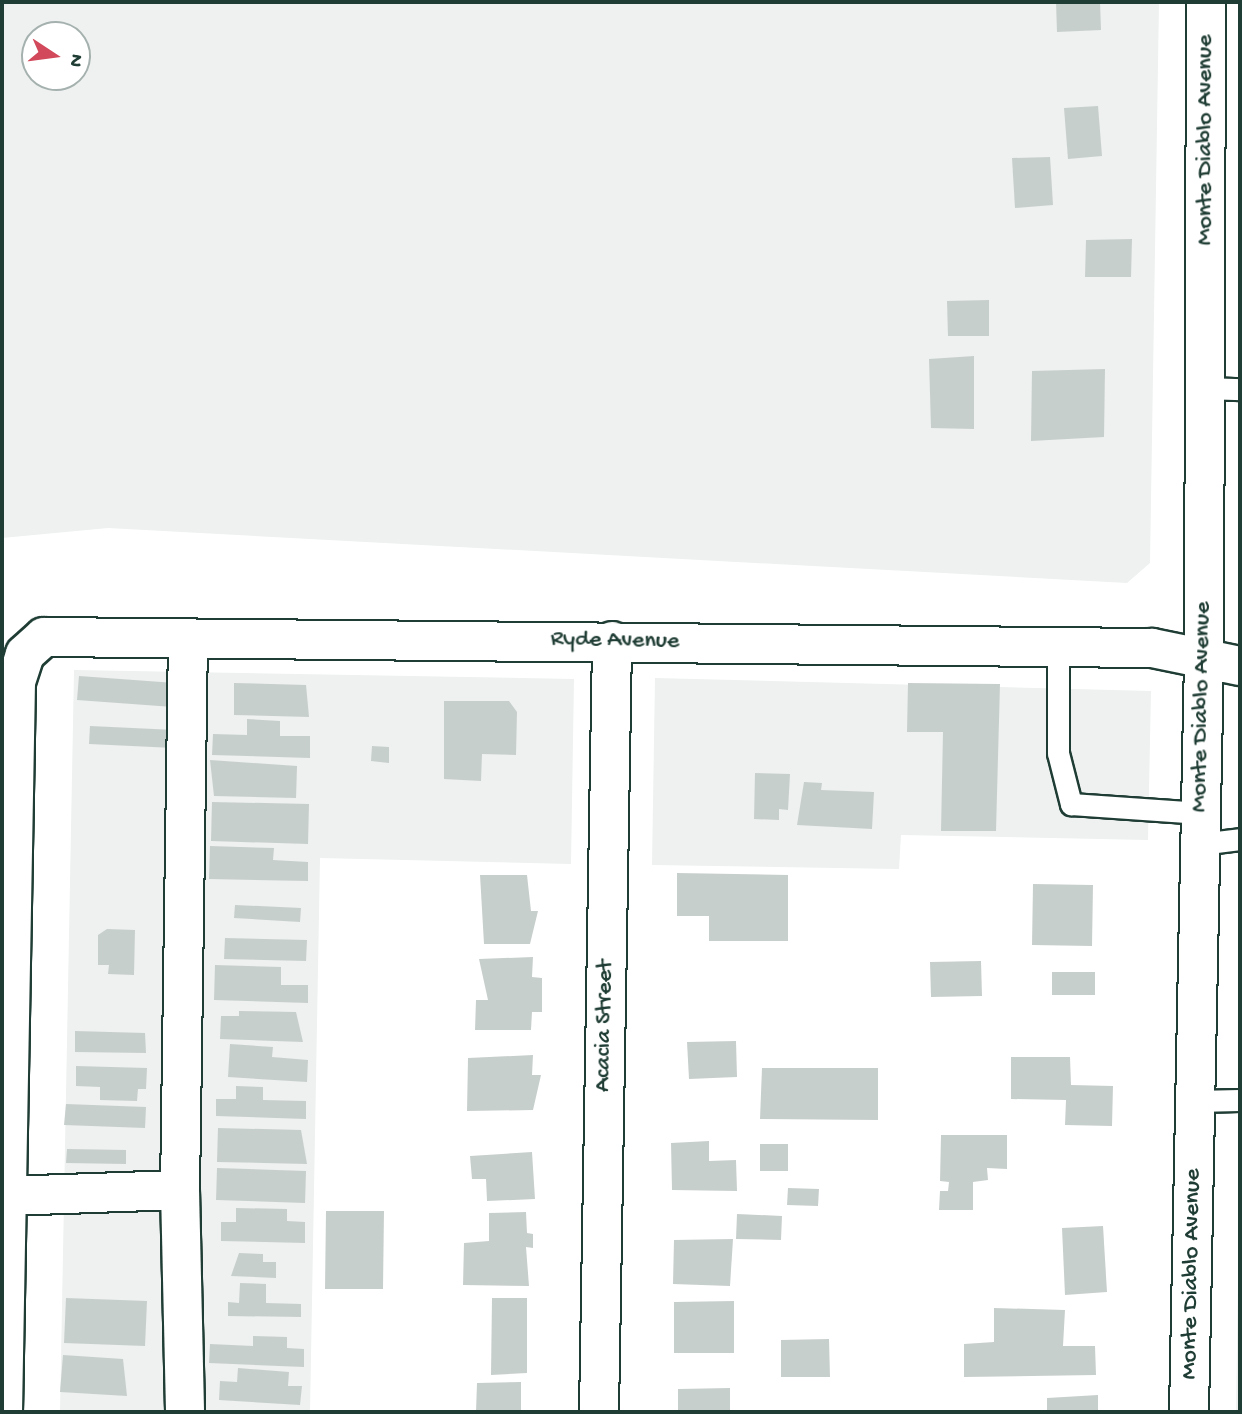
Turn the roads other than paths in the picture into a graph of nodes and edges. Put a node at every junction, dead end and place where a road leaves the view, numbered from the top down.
1 (1206, 2) edge
2 (1223, 389) edge
3 (188, 638) junction
4 (611, 640) junction
5 (1058, 647) junction
6 (1222, 662) edge
7 (1200, 829) junction
8 (1240, 839) edge
9 (1240, 1100) edge
10 (1195, 1101) junction
11 (180, 1190) junction
12 (7, 1196) junction
13 (3, 1412) edge
14 (185, 1412) edge
15 (599, 1412) edge
16 (1189, 1412) edge

1 - 2 street, Monte Diablo Avenue
2 - 6 street, Monte Diablo Avenue
3 - 4 street, Ryde Avenue
3 - 11 street
3 - 12 street, Ryde Avenue
4 - 5 street, Ryde Avenue
4 - 15 street, Acacia Street
5 - 6 street, Ryde Avenue
5 - 7 lane
6 - 7 street, Monte Diablo Avenue
7 - 8 lane
7 - 10 street, Monte Diablo Avenue
9 - 10 lane
10 - 16 street, Monte Diablo Avenue
11 - 12 street
11 - 14 street
12 - 13 street

